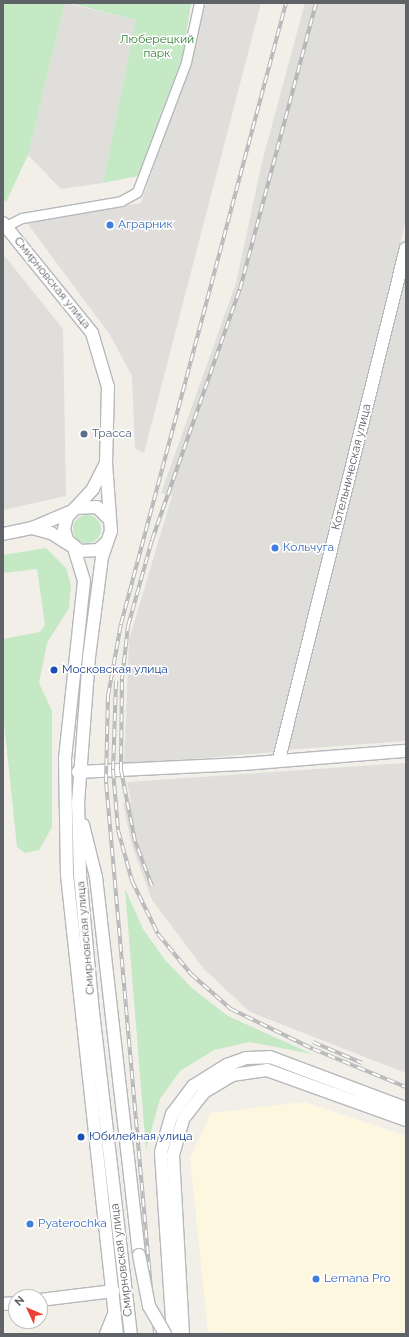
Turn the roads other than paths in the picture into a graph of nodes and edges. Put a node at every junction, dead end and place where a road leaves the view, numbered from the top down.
1 (199, 3) edge
2 (4, 225) edge
3 (406, 248) edge
4 (106, 463) junction
5 (73, 510) junction
6 (109, 519) junction
7 (32, 528) junction
8 (3, 534) edge
9 (107, 542) junction
10 (72, 547) junction
11 (406, 751) edge
12 (280, 755) junction
13 (330, 756) junction
14 (187, 766) junction
15 (78, 772) junction
16 (78, 802) junction
17 (406, 1108) edge
18 (406, 1120) edge
19 (113, 1292) junction
20 (48, 1299) edge
21 (115, 1311) junction
22 (106, 1334) edge
23 (117, 1334) edge
24 (131, 1334) edge
25 (165, 1334) edge
26 (173, 1334) edge
27 (184, 1334) edge

1 - 2 street
2 - 4 main road, Смирновская улица
3 - 12 main road, Котельническая улица
4 - 5 main road, Смирновская улица
4 - 6 main road, Смирновская улица
5 - 6 main road
5 - 7 main road
5 - 10 main road, Смирновская улица
6 - 9 main road, Смирновская улица
7 - 8 main road
7 - 10 main road
9 - 10 main road
9 - 15 main road, Смирновская улица
10 - 19 main road, Смирновская улица
11 - 13 main road
12 - 13 main road
12 - 14 main road
13 - 14 main road
14 - 15 main road
15 - 16 main road, Смирновская улица
16 - 24 main road, Смирновская улица
16 - 25 main road, bridge
17 - 26 main road
18 - 27 main road
19 - 20 main road
19 - 21 main road, Смирновская улица
21 - 22 main road
21 - 23 main road, Смирновская улица

